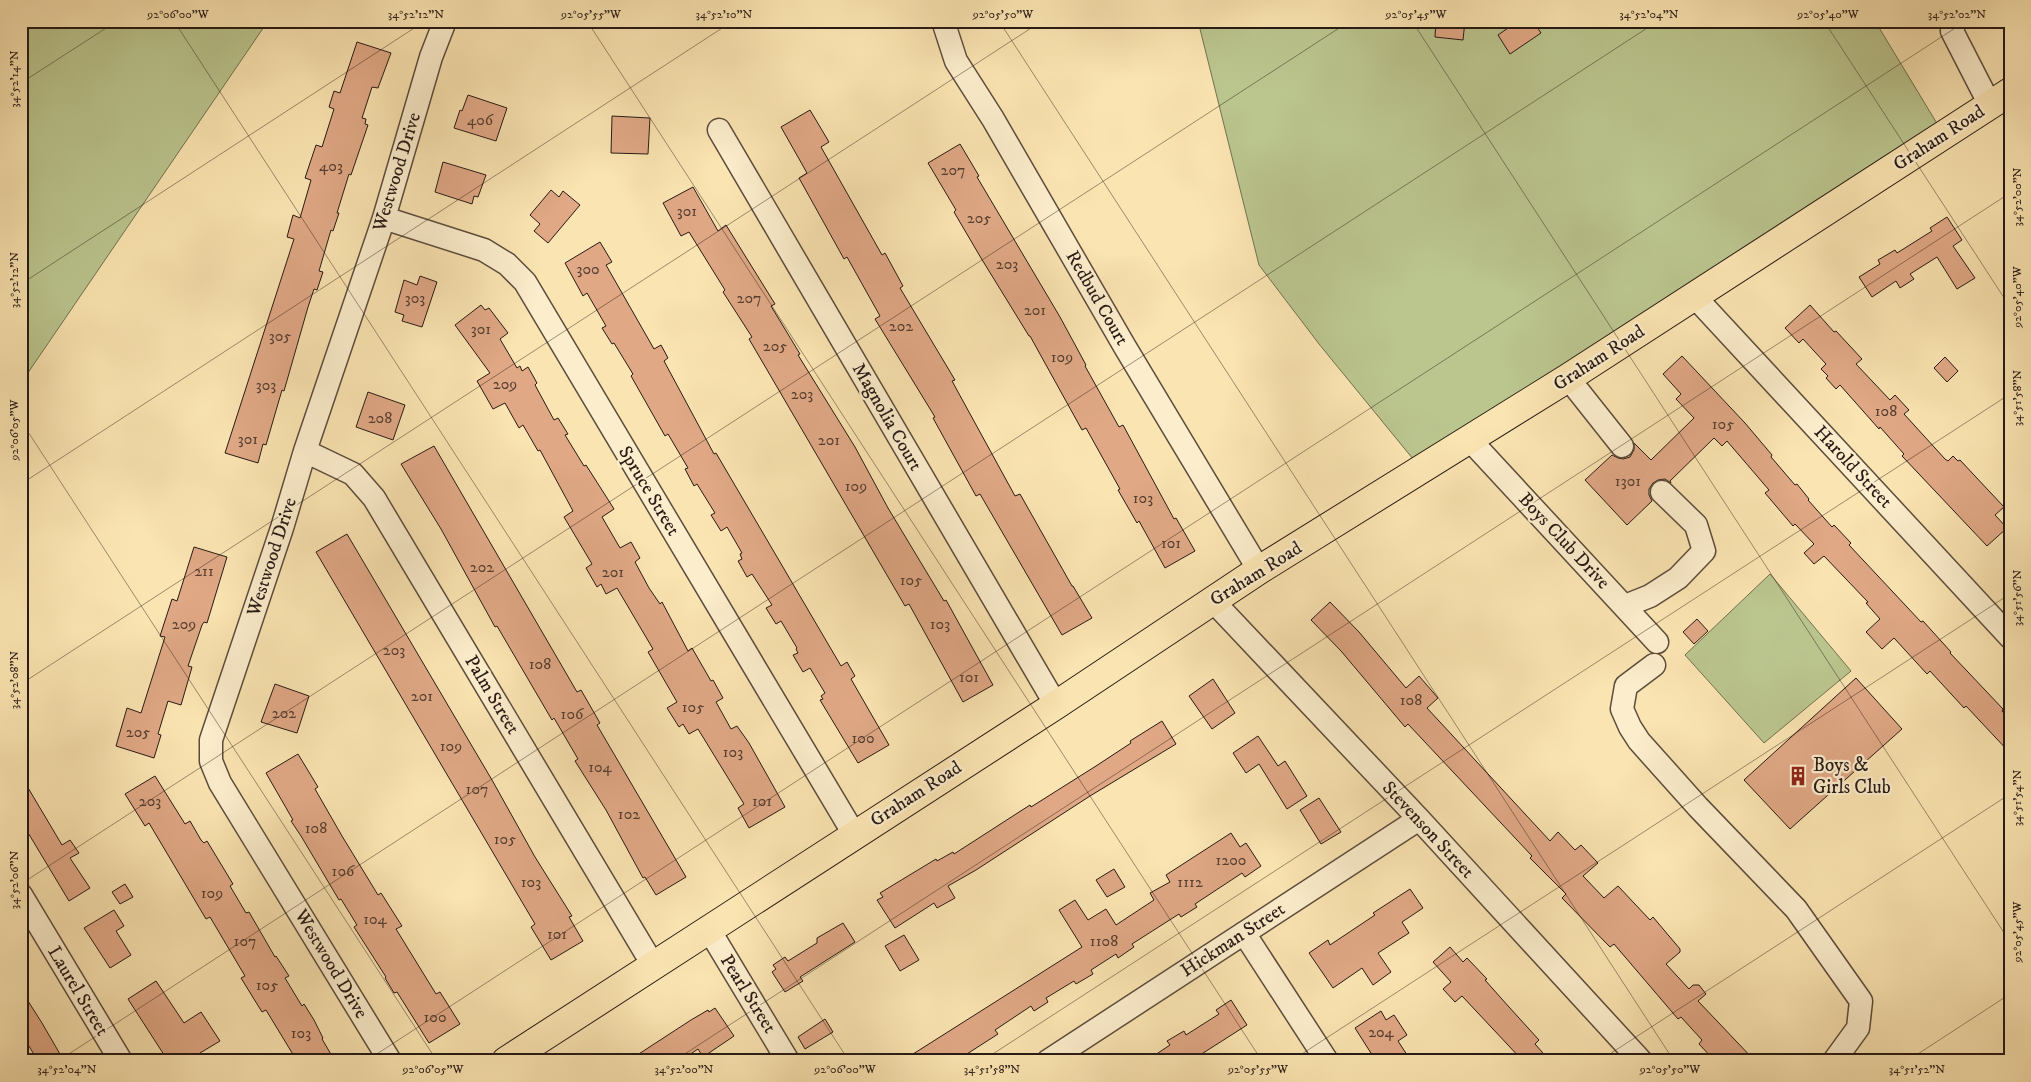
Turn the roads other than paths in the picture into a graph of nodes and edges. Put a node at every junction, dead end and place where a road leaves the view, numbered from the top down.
1 (445, 21) edge
2 (943, 21) edge
3 (1955, 21) edge
4 (2000, 99) edge
5 (719, 130) dead end
6 (384, 218) junction
7 (1695, 297) junction
8 (1568, 378) junction
9 (1470, 440) junction
10 (1622, 446) dead end
11 (305, 451) junction
12 (1662, 492) dead end
13 (1259, 570) junction
14 (1213, 601) junction
15 (1625, 606) junction
16 (2010, 637) edge
17 (1658, 642) dead end
18 (1654, 665) dead end
19 (1056, 705) junction
20 (1418, 819) junction
21 (854, 834) junction
22 (21, 895) edge
23 (708, 928) junction
24 (1244, 933) junction
25 (653, 965) junction
26 (121, 1061) edge
27 (390, 1061) edge
28 (506, 1061) edge
29 (788, 1061) edge
30 (1048, 1061) edge
31 (1327, 1061) edge
32 (1641, 1061) edge
33 (1834, 1061) edge

1 - 6 street, Westwood Drive
2 - 13 street, Redbud Court
3 - 4 street
4 - 7 main road, Graham Road
5 - 19 street, Magnolia Court
6 - 11 street, Westwood Drive
6 - 21 street, Spruce Street
7 - 8 main road, Graham Road
7 - 16 street, Harold Street
8 - 9 main road, Graham Road
8 - 10 street
9 - 13 main road, Graham Road
9 - 15 street, Boys Club Drive
11 - 25 street, Palm Street
11 - 27 street, Westwood Drive
12 - 15 street
13 - 14 main road, Graham Road
14 - 19 main road, Graham Road
14 - 20 street, Stevenson Street
15 - 17 street, Boys Club Drive
18 - 33 street
19 - 21 main road, Graham Road
20 - 24 street, Hickman Street
20 - 32 street, Stevenson Street
21 - 23 main road, Graham Road
22 - 26 street, Laurel Street
23 - 25 main road, Graham Road
23 - 29 street, Pearl Street
24 - 30 street, Hickman Street
24 - 31 street
25 - 28 main road, Graham Road

